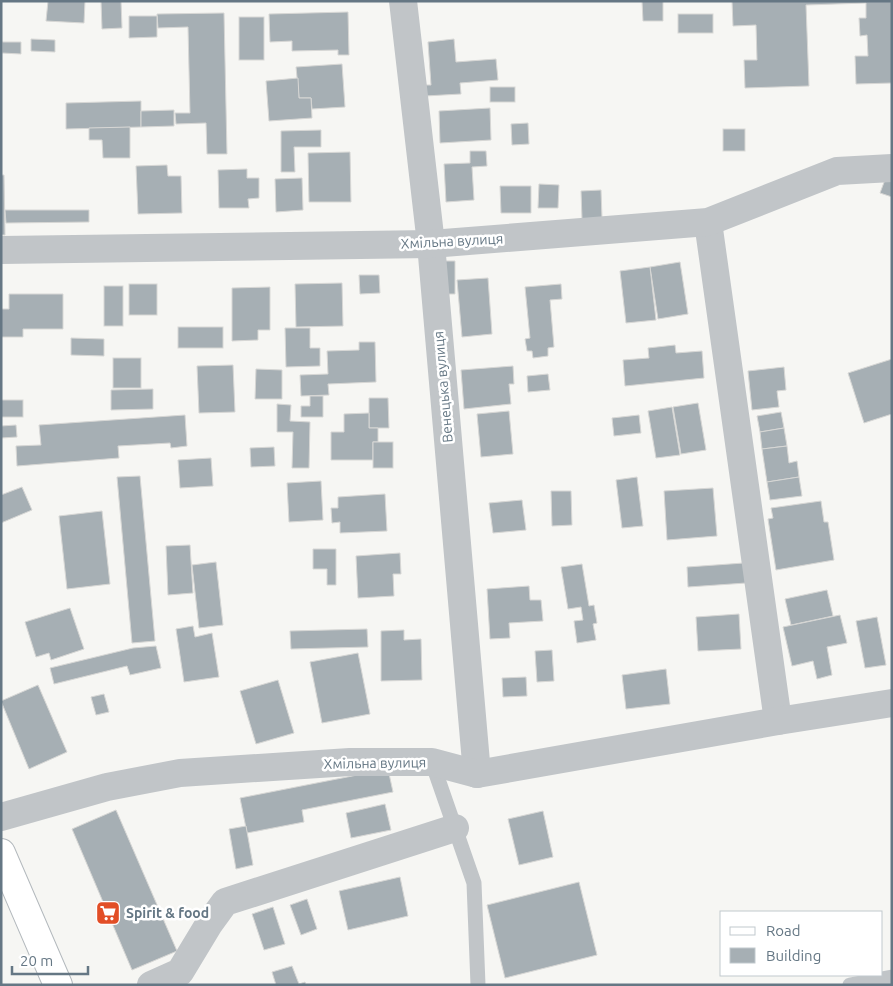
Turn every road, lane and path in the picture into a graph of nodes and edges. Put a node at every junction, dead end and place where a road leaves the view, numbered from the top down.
1 (404, 1) edge
2 (892, 168) edge
3 (708, 222) junction
4 (431, 244) junction
5 (1, 250) edge
6 (892, 703) edge
7 (778, 721) junction
8 (432, 762) junction
9 (477, 774) junction
10 (1, 818) edge
11 (455, 828) junction
12 (1, 852) edge
13 (892, 976) edge
14 (58, 985) edge
15 (151, 985) edge
16 (478, 985) edge
17 (850, 985) edge

1 - 4 street, Венецька вулиця
2 - 3 street, Хмільна вулиця
3 - 4 street, Хмільна вулиця
3 - 7 street
4 - 5 street, Хмільна вулиця
4 - 9 street, Венецька вулиця
6 - 7 street, Хмільна вулиця
7 - 9 street, Хмільна вулиця
8 - 9 street, Хмільна вулиця
8 - 10 street, Хмільна вулиця
8 - 11 lane
11 - 15 street
11 - 16 lane
12 - 14 main road
13 - 17 lane

